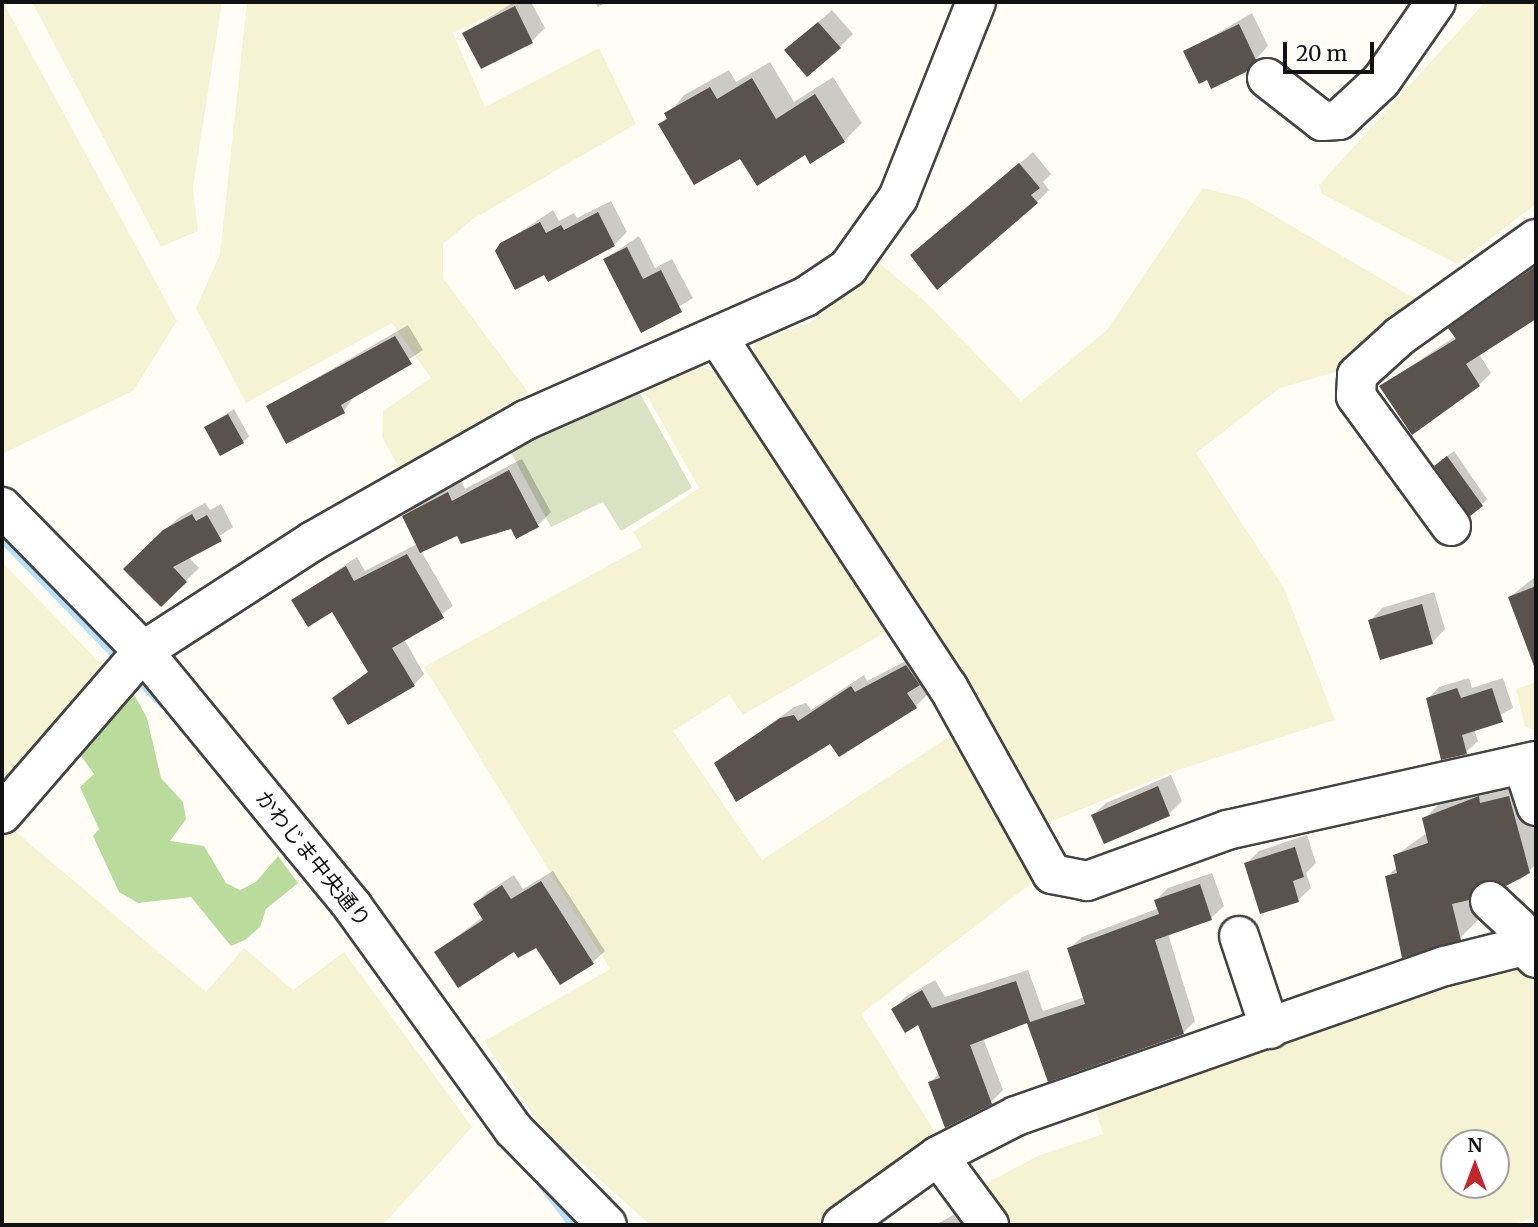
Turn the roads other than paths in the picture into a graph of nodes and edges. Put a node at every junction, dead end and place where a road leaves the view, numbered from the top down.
1 (976, 2) edge
2 (1436, 2) edge
3 (1267, 78) dead end
4 (1536, 239) edge
5 (717, 336) junction
6 (2, 508) edge
7 (1451, 526) dead end
8 (143, 651) junction
9 (1530, 765) edge
10 (1536, 806) edge
11 (2, 814) edge
12 (1490, 901) dead end
13 (1239, 936) dead end
14 (1530, 952) edge
15 (1270, 1029) junction
16 (938, 1156) junction
17 (607, 1225) edge
18 (842, 1225) edge
19 (989, 1225) edge

1 - 5 street
2 - 3 street
4 - 7 street
5 - 8 street
5 - 9 street
6 - 8 street, かわじま中央通り
8 - 11 street
8 - 17 street, かわじま中央通り
9 - 10 street
12 - 14 street
13 - 15 street
14 - 15 street
15 - 16 street
16 - 18 street
16 - 19 street

